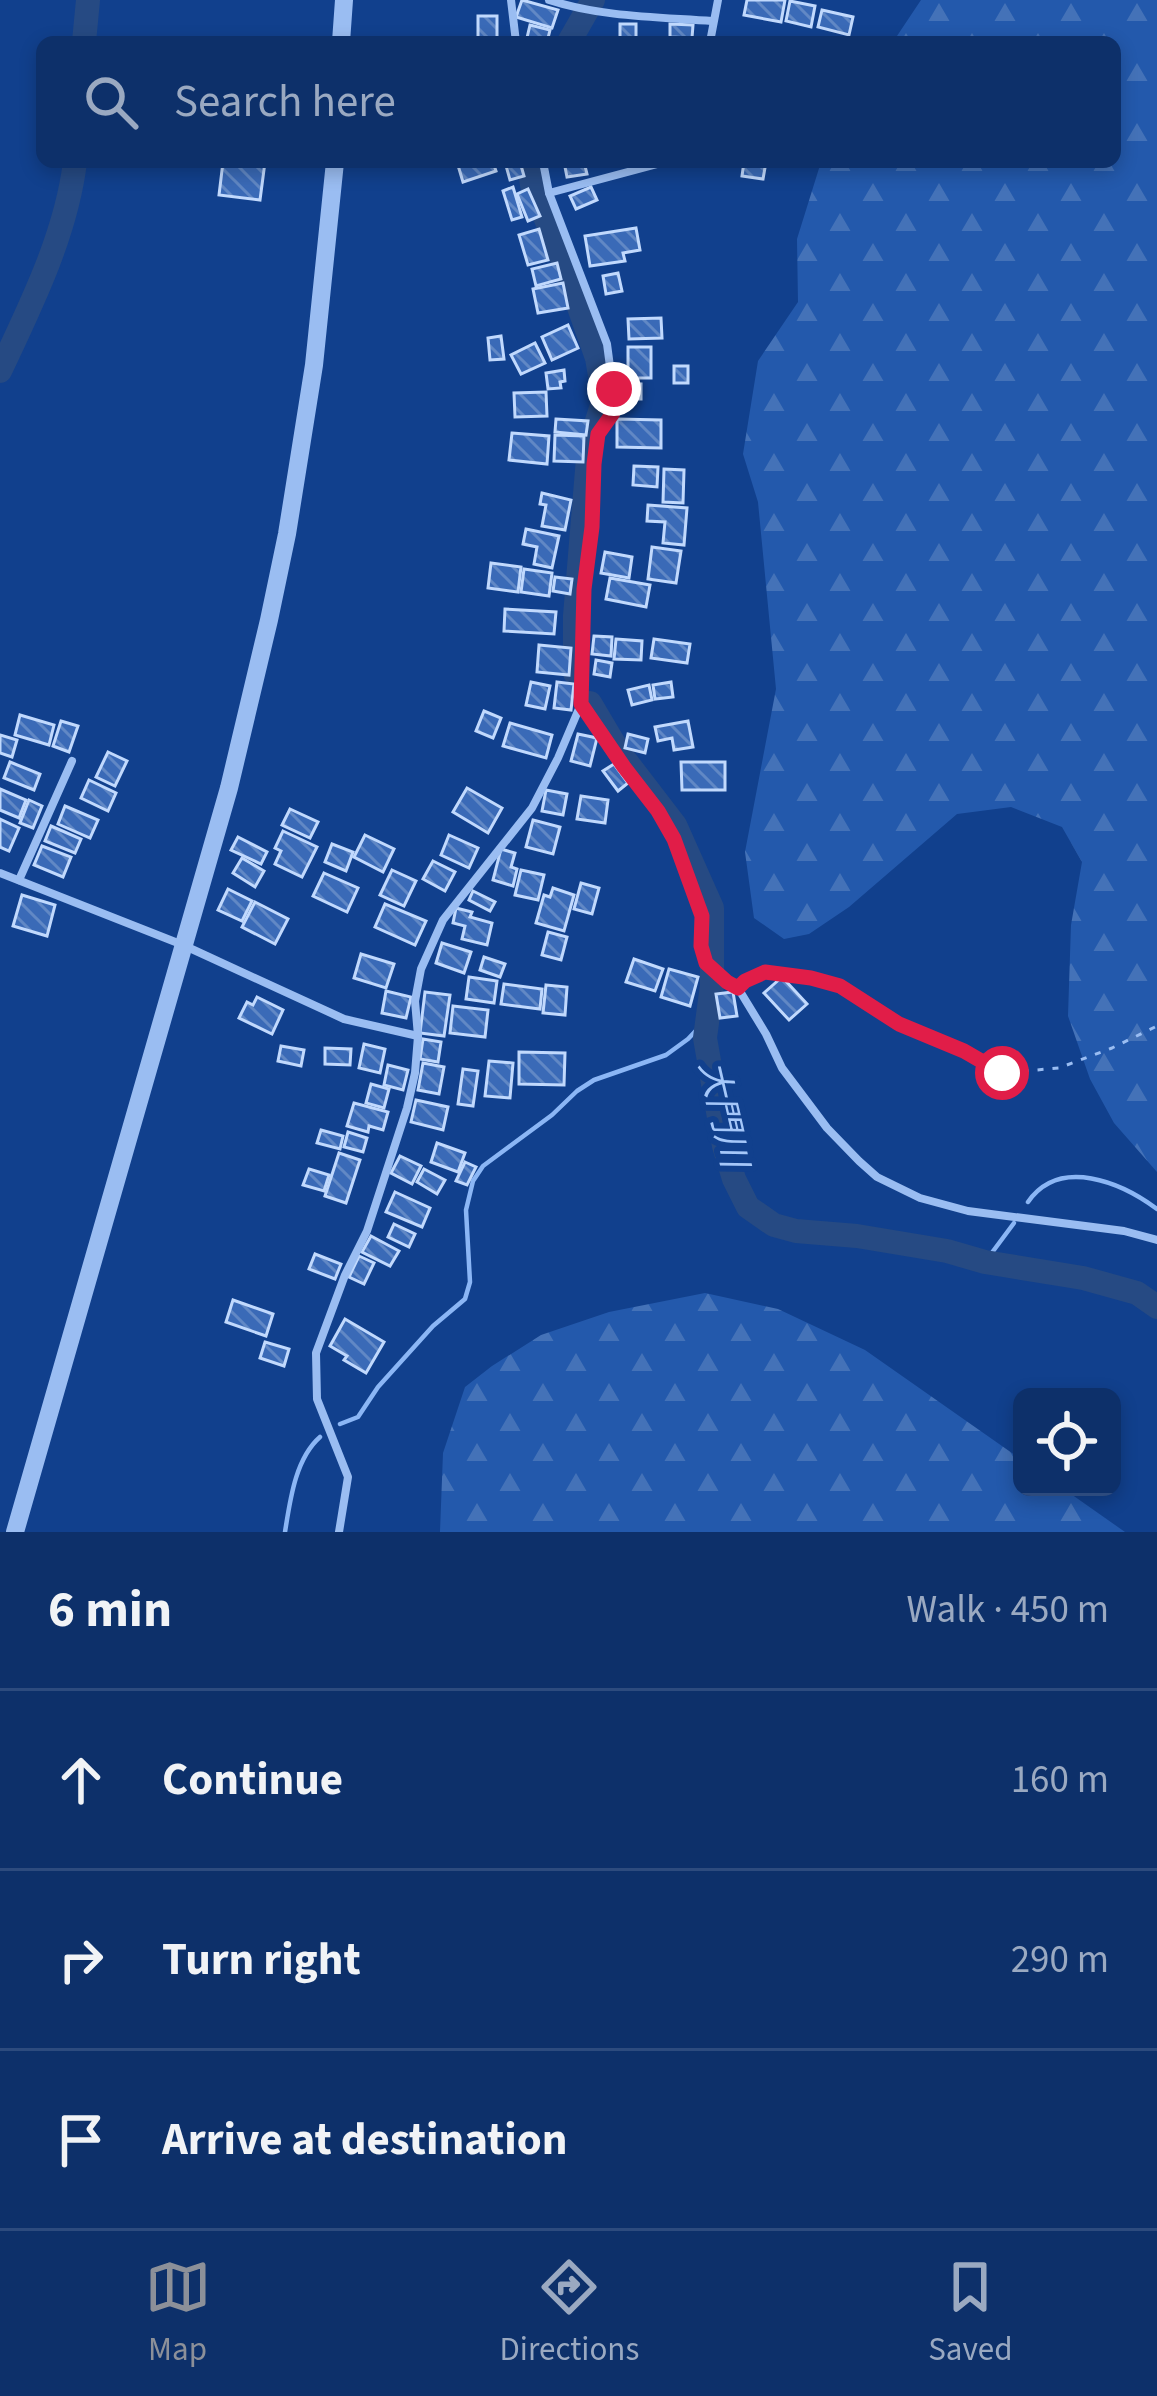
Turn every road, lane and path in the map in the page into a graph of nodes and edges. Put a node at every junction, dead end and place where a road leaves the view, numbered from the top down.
1 (344, 0) edge
2 (512, 0) edge
3 (549, 0) edge
4 (718, 0) edge
5 (712, 21) junction
6 (341, 36) edge
7 (516, 36) edge
8 (711, 36) edge
9 (333, 168) edge
10 (544, 168) edge
11 (643, 168) edge
12 (549, 193) junction
13 (581, 704) junction
14 (72, 760) dead end
15 (0, 872) edge
16 (20, 880) junction
17 (184, 945) junction
18 (738, 988) junction
19 (1157, 1026) edge
20 (418, 1036) junction
21 (1157, 1240) edge
22 (16, 1532) edge
23 (339, 1532) edge

1 - 6 street
2 - 7 lane
3 - 5 lane
4 - 5 lane
5 - 8 lane
9 - 17 street
10 - 12 lane
11 - 12 lane
12 - 13 lane
13 - 18 lane
13 - 20 lane
14 - 16 lane
15 - 16 lane
16 - 17 lane
17 - 20 lane
17 - 22 street
18 - 19 path
18 - 21 lane
20 - 23 lane

